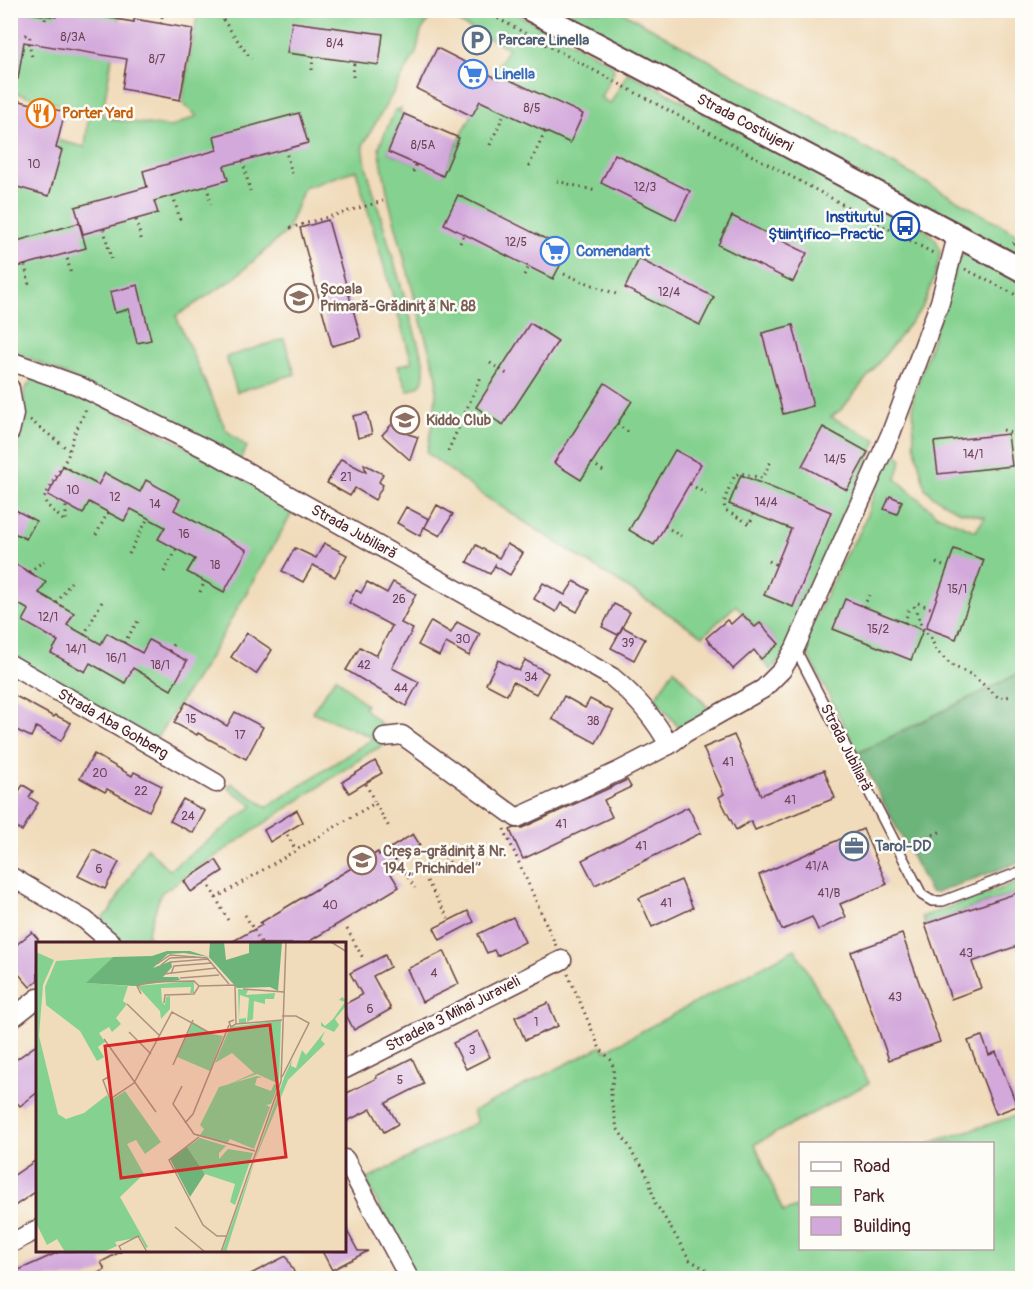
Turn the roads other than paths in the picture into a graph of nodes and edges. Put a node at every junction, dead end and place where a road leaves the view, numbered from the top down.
1 (531, 10) edge
2 (957, 236) junction
3 (1023, 270) edge
4 (10, 361) edge
5 (12, 396) edge
6 (10, 432) edge
7 (795, 648) junction
8 (10, 664) edge
9 (384, 737) dead end
10 (669, 745) junction
11 (216, 783) dead end
12 (1023, 871) edge
13 (10, 876) edge
14 (109, 942) edge
15 (562, 960) road end
16 (36, 1000) edge
17 (10, 1020) edge
18 (346, 1068) edge
19 (346, 1161) edge
20 (36, 1231) edge
21 (10, 1244) edge
22 (409, 1278) edge

1 - 2 street, Strada Costiujeni
2 - 3 street, Strada Costiujeni
2 - 7 street
4 - 10 street, Strada Jubiliară
5 - 6 street
7 - 10 street
7 - 12 lane, Strada Jubiliară
8 - 11 street, Strada Aba Gohberg
9 - 10 street
13 - 14 street
15 - 18 street, Stradela 3 Mihai Juraveli
16 - 17 street
19 - 22 street
20 - 21 street

